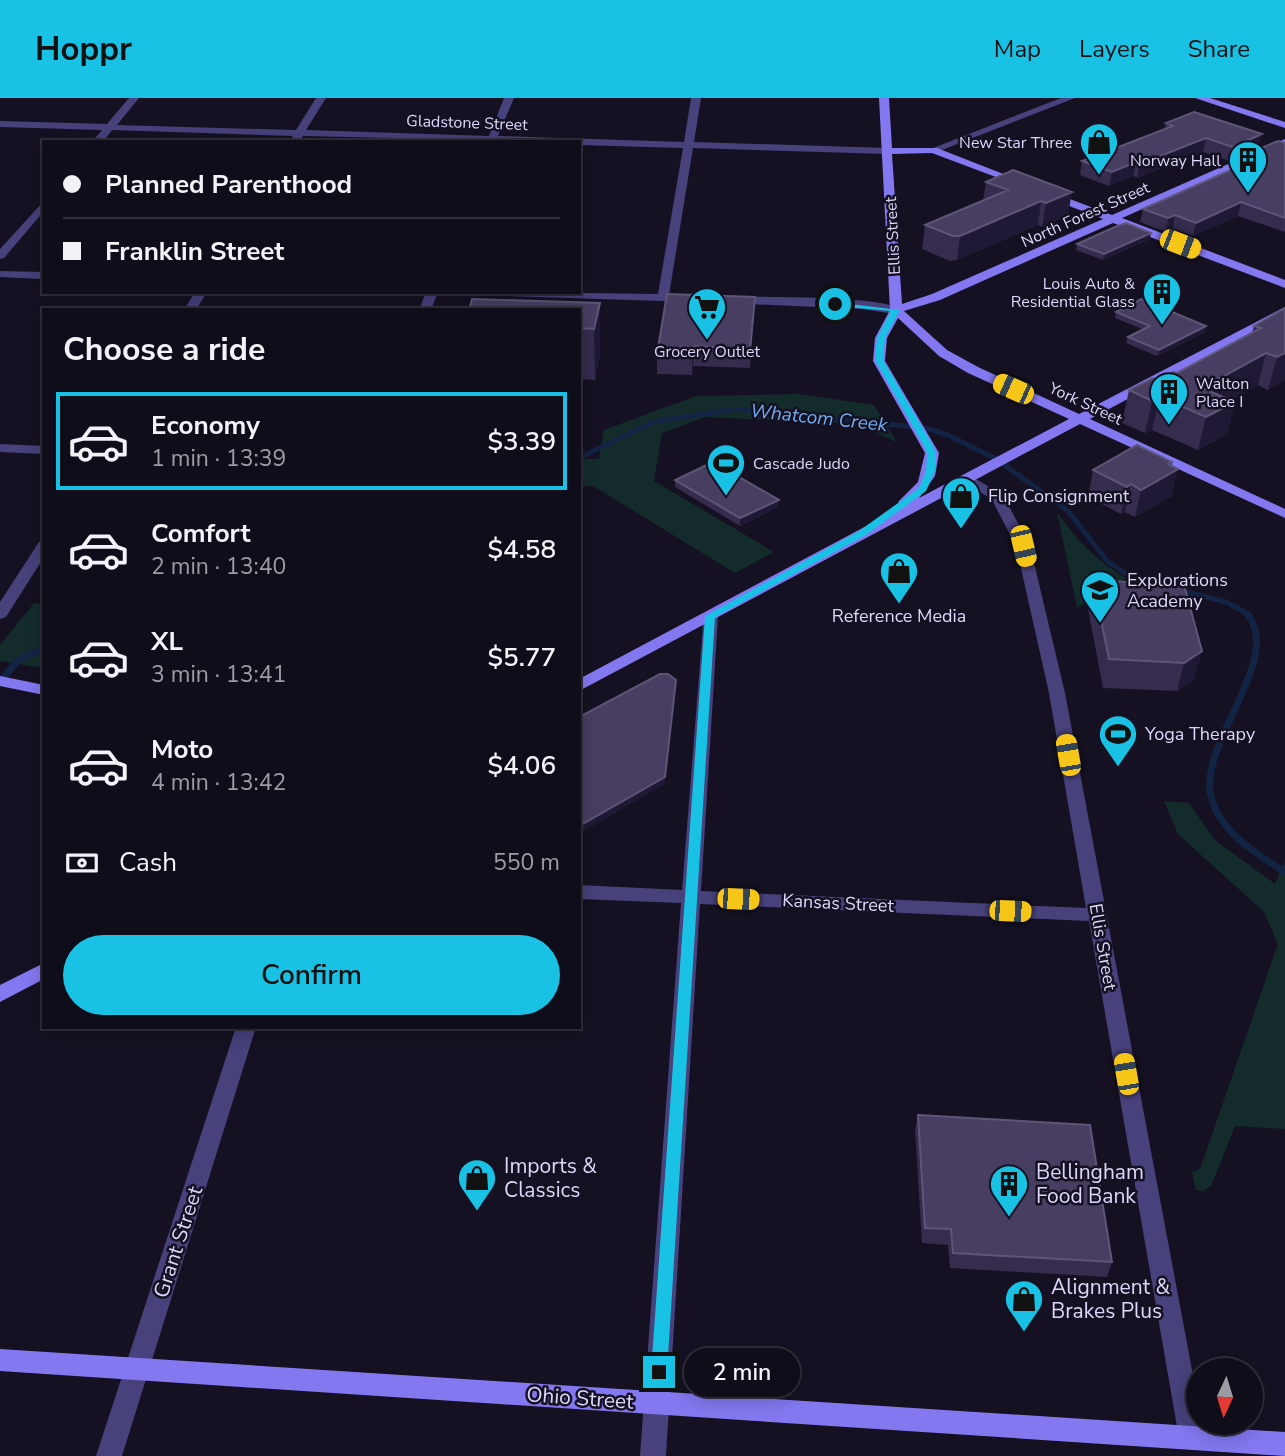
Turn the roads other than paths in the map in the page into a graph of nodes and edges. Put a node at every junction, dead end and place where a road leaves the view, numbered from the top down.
1 (134, 98) edge
2 (321, 98) edge
3 (509, 98) edge
4 (696, 98) edge
5 (884, 98) edge
6 (1070, 98) edge
7 (1200, 98) edge
8 (0, 124) edge
9 (1285, 125) edge
10 (110, 127) junction
11 (297, 137) edge
12 (99, 140) edge
13 (492, 140) edge
14 (581, 142) edge
15 (1285, 142) edge
16 (688, 145) junction
17 (933, 150) junction
18 (887, 151) junction
19 (42, 206) edge
20 (1114, 219) junction
21 (0, 256) edge
22 (0, 274) edge
23 (42, 276) edge
24 (1285, 284) edge
25 (558, 294) edge
26 (663, 298) junction
27 (896, 310) junction
28 (1285, 311) edge
29 (1081, 419) junction
30 (0, 448) edge
31 (42, 450) edge
32 (970, 478) junction
33 (1285, 514) edge
34 (863, 533) junction
35 (42, 548) edge
36 (0, 614) edge
37 (710, 616) junction
38 (0, 681) edge
39 (581, 685) edge
40 (42, 690) edge
41 (581, 892) edge
42 (691, 897) junction
43 (1097, 915) junction
44 (42, 971) edge
45 (0, 994) edge
46 (245, 1029) edge
47 (0, 1360) edge
48 (137, 1370) junction
49 (657, 1403) junction
50 (1192, 1438) junction
51 (1285, 1444) edge
52 (109, 1456) edge
53 (653, 1456) edge

1 - 10 street
2 - 11 street
3 - 13 street
4 - 16 street
5 - 18 street, Ellis Street
6 - 17 street
7 - 9 street
8 - 10 street, Gladstone Street
10 - 11 street, Gladstone Street
10 - 12 street
11 - 13 street, Gladstone Street
14 - 16 street, Gladstone Street
15 - 20 street, North Forest Street
16 - 18 street, Gladstone Street
16 - 26 street
17 - 18 street, Gladstone Street
17 - 20 street
18 - 27 street, Ellis Street
19 - 21 street
20 - 24 street
20 - 27 street, North Forest Street
22 - 23 street
25 - 26 street
26 - 27 street
27 - 29 street, York Street
27 - 34 street, Ellis Street
28 - 29 street
29 - 32 street
29 - 33 street, York Street
30 - 31 street
32 - 34 street
32 - 43 street, Ellis Street
34 - 37 street
35 - 36 street
37 - 39 street
37 - 42 street
38 - 40 street
41 - 42 street, Kansas Street
42 - 43 street, Kansas Street
42 - 49 street
43 - 50 street, Ellis Street
44 - 45 street
46 - 48 street, Grant Street
47 - 48 street, Ohio Street
48 - 49 street, Ohio Street
48 - 52 street, Grant Street
49 - 50 street, Ohio Street
49 - 53 street
50 - 51 street, Ohio Street

